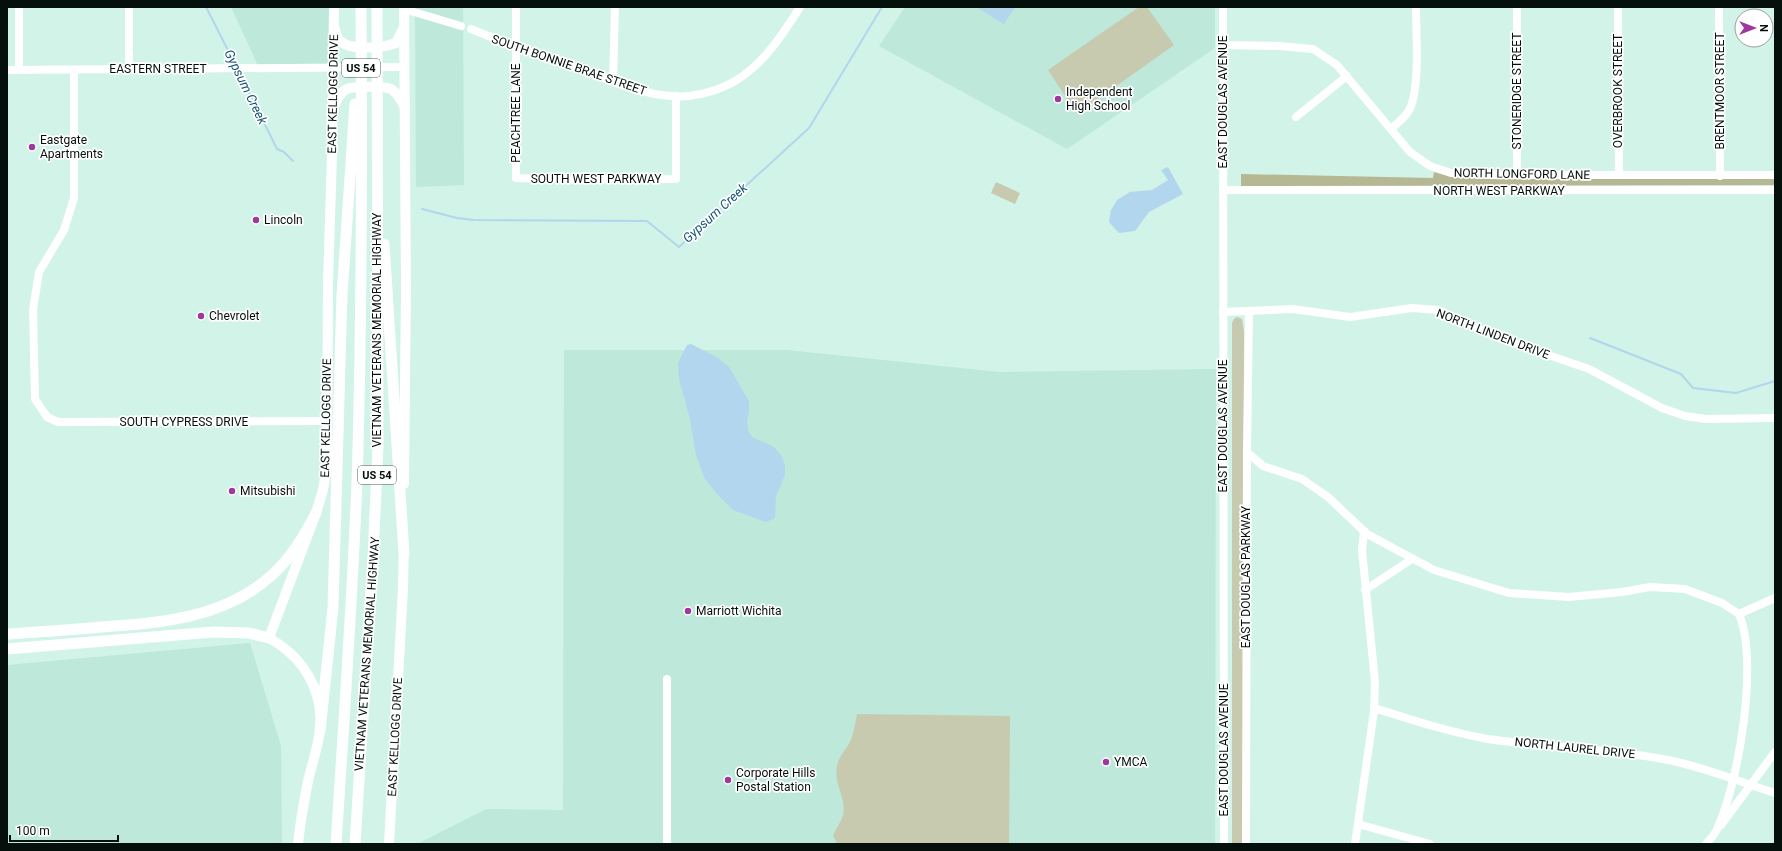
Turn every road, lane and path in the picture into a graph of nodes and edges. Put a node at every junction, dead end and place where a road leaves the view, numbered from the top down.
1 (19, 7) edge
2 (129, 7) edge
3 (334, 7) edge
4 (361, 7) edge
5 (377, 7) edge
6 (516, 7) edge
7 (615, 7) edge
8 (800, 7) edge
9 (1223, 7) edge
10 (1416, 7) edge
11 (1517, 7) edge
12 (1618, 7) edge
13 (1719, 7) edge
14 (404, 8) edge
15 (404, 23) junction
16 (334, 26) junction
17 (461, 26) dead end
18 (471, 29) dead end
19 (1223, 46) junction
20 (516, 47) junction
21 (405, 67) junction
22 (334, 68) junction
23 (129, 69) junction
24 (7, 70) edge
25 (20, 70) junction
26 (74, 70) junction
27 (1347, 76) junction
28 (614, 82) junction
29 (676, 96) junction
30 (358, 106) junction
31 (405, 108) junction
32 (333, 109) junction
33 (1296, 117) dead end
34 (376, 129) junction
35 (1391, 129) junction
36 (1518, 175) junction
37 (1618, 175) junction
38 (1775, 175) edge
39 (1720, 176) junction
40 (516, 178) joint
41 (1223, 190) junction
42 (1775, 190) edge
43 (1249, 311) junction
44 (1223, 312) junction
45 (1775, 418) edge
46 (328, 421) junction
47 (1247, 452) junction
48 (316, 513) junction
49 (1364, 531) junction
50 (404, 553) junction
51 (1412, 558) junction
52 (1365, 590) junction
53 (1775, 598) edge
54 (1739, 614) junction
55 (7, 636) edge
56 (268, 638) junction
57 (11, 650) edge
58 (667, 679) dead end
59 (1374, 708) junction
60 (320, 731) junction
61 (1775, 752) edge
62 (1734, 779) junction
63 (1751, 785) junction
64 (1775, 793) edge
65 (1358, 824) junction
66 (1717, 830) junction
67 (298, 844) edge
68 (336, 844) edge
69 (355, 844) edge
70 (389, 844) edge
71 (667, 844) edge
72 (1224, 844) edge
73 (1246, 844) edge
74 (1355, 844) edge
75 (1430, 844) edge
76 (1706, 844) edge

1 - 25 street
2 - 23 street
3 - 16 main road, EAST KELLOGG DRIVE
4 - 30 highway, VIETNAM VETERANS MEMORIAL HIGHWAY / US 54
5 - 34 highway, VIETNAM VETERANS MEMORIAL HIGHWAY / US 54
6 - 20 street, PEACHTREE LANE
7 - 28 street
8 - 29 street, SOUTH BONNIE BRAE STREET
9 - 19 street, EAST DOUGLAS AVENUE
10 - 35 street
11 - 36 street, STONERIDGE STREET
12 - 37 street, OVERBROOK STREET
13 - 39 street, BRENTMOOR STREET
14 - 15 main road, EAST KELLOGG DRIVE
14 - 17 street
15 - 16 main road
15 - 21 main road, EAST KELLOGG DRIVE
16 - 22 main road, EAST KELLOGG DRIVE
18 - 20 street, SOUTH BONNIE BRAE STREET
19 - 27 street, NORTH LONGFORD LANE
19 - 41 street, EAST DOUGLAS AVENUE
20 - 28 street, SOUTH BONNIE BRAE STREET
20 - 40 street, PEACHTREE LANE
21 - 22 street, EASTERN STREET
21 - 31 main road, EAST KELLOGG DRIVE
22 - 23 street, EASTERN STREET
22 - 32 main road, EAST KELLOGG DRIVE
23 - 26 street, EASTERN STREET
24 - 25 street, EASTERN STREET
25 - 26 street, EASTERN STREET
26 - 46 street, SOUTH CYPRESS DRIVE
27 - 33 street
27 - 35 street, NORTH LONGFORD LANE
28 - 29 street, SOUTH BONNIE BRAE STREET
29 - 40 street, SOUTH WEST PARKWAY
30 - 60 highway
30 - 68 highway, VIETNAM VETERANS MEMORIAL HIGHWAY / US 54
31 - 32 main road
31 - 50 main road, EAST KELLOGG DRIVE
32 - 46 main road, EAST KELLOGG DRIVE
34 - 50 highway
34 - 69 highway, VIETNAM VETERANS MEMORIAL HIGHWAY / US 54
35 - 36 street, NORTH LONGFORD LANE
36 - 37 street, NORTH LONGFORD LANE
37 - 39 street, NORTH LONGFORD LANE
38 - 39 street, NORTH LONGFORD LANE
41 - 42 street, NORTH WEST PARKWAY
41 - 44 street, EAST DOUGLAS AVENUE
43 - 44 street, NORTH LINDEN DRIVE
43 - 45 street, NORTH LINDEN DRIVE
43 - 47 street, EAST DOUGLAS PARKWAY
44 - 72 street, EAST DOUGLAS AVENUE
46 - 48 main road, EAST KELLOGG DRIVE
47 - 49 street
47 - 73 street, EAST DOUGLAS PARKWAY
48 - 55 highway
48 - 56 main road, EAST KELLOGG DRIVE
49 - 51 street
49 - 52 street
50 - 70 main road, EAST KELLOGG DRIVE
51 - 52 street
51 - 54 street
52 - 59 street
53 - 54 street
54 - 62 street
56 - 57 highway
56 - 60 main road
58 - 71 street
59 - 62 street, NORTH LAUREL DRIVE
59 - 65 street
60 - 67 main road
61 - 63 street
62 - 63 street, NORTH LAUREL DRIVE
62 - 66 street
63 - 64 street, NORTH LAUREL DRIVE
63 - 66 street
65 - 74 street
65 - 75 street
66 - 76 street

